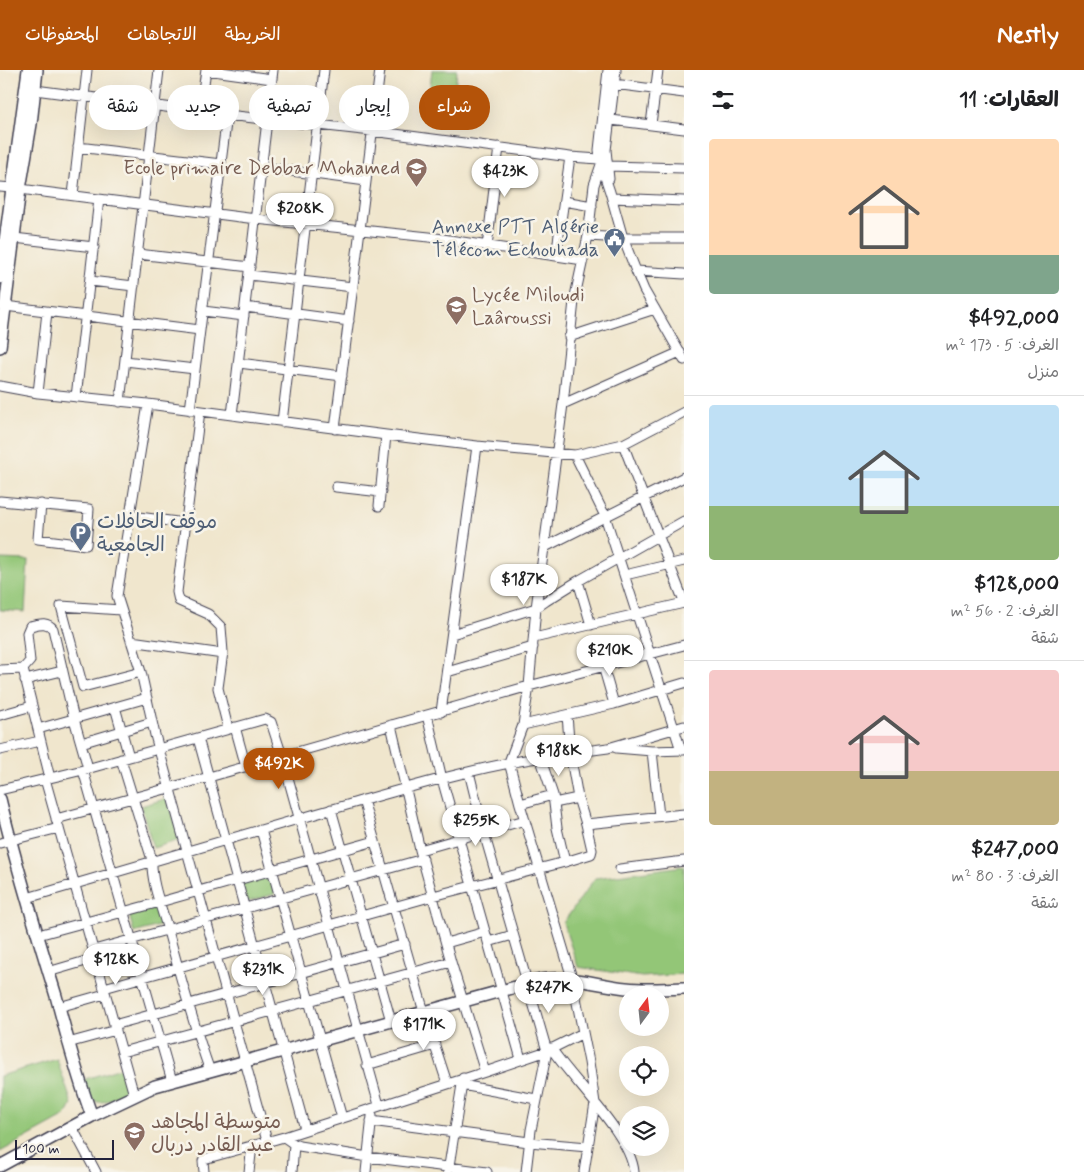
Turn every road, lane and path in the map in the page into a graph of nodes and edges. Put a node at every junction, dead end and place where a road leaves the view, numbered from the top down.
1 (28, 70) edge
2 (37, 70) edge
3 (87, 70) edge
4 (159, 70) edge
5 (206, 70) edge
6 (324, 70) edge
7 (380, 70) edge
8 (608, 70) edge
9 (616, 70) edge
10 (658, 70) edge
11 (272, 74) edge
12 (614, 84) junction
13 (204, 85) edge
14 (322, 85) edge
15 (378, 85) edge
16 (157, 88) edge
17 (656, 89) junction
18 (35, 90) junction
19 (684, 93) edge
20 (84, 97) junction
21 (89, 98) edge
22 (611, 120) junction
23 (651, 124) junction
24 (684, 129) edge
25 (153, 130) edge
26 (225, 130) edge
27 (266, 130) edge
28 (316, 130) edge
29 (372, 130) joint
30 (78, 147) junction
31 (499, 147) junction
32 (150, 156) junction
33 (570, 157) junction
34 (602, 163) junction
35 (221, 164) junction
36 (262, 168) junction
37 (684, 168) edge
38 (312, 174) junction
39 (366, 181) junction
40 (11, 188) edge
41 (72, 195) junction
42 (611, 195) junction
43 (99, 199) junction
44 (684, 200) edge
45 (564, 201) junction
46 (144, 204) junction
47 (592, 206) junction
48 (215, 213) junction
49 (256, 219) junction
50 (306, 223) junction
51 (359, 229) junction
52 (588, 236) junction
53 (623, 238) junction
54 (684, 238) edge
55 (6, 241) edge
56 (488, 246) junction
57 (94, 247) junction
58 (138, 254) junction
59 (556, 256) junction
60 (583, 260) junction
61 (208, 262) junction
62 (249, 271) junction
63 (636, 271) junction
64 (684, 274) edge
65 (0, 278) edge
66 (299, 280) junction
67 (90, 281) junction
68 (134, 286) junction
69 (353, 287) junction
70 (5, 306) junction
71 (655, 309) junction
72 (203, 311) junction
73 (47, 312) junction
74 (244, 312) junction
75 (295, 314) junction
76 (86, 316) junction
77 (349, 320) junction
78 (130, 322) junction
79 (200, 330) junction
80 (569, 337) junction
81 (0, 348) edge
82 (682, 356) edge
83 (125, 360) junction
84 (239, 363) junction
85 (195, 369) junction
86 (289, 369) junction
87 (342, 376) junction
88 (2, 384) edge
89 (38, 393) junction
90 (76, 397) junction
91 (120, 402) junction
92 (148, 404) junction
93 (563, 404) junction
94 (195, 410) junction
95 (684, 412) edge
96 (232, 415) junction
97 (282, 422) junction
98 (335, 429) junction
99 (386, 435) junction
100 (623, 444) junction
101 (476, 446) junction
102 (556, 453) junction
103 (575, 455) junction
104 (684, 476) edge
105 (336, 487) dead end
106 (380, 492) junction
107 (644, 498) junction
108 (0, 501) edge
109 (41, 504) junction
110 (379, 506) dead end
111 (131, 516) junction
112 (605, 516) junction
113 (684, 521) edge
114 (184, 523) junction
115 (658, 536) junction
116 (545, 547) junction
117 (619, 558) junction
118 (684, 562) edge
119 (670, 565) junction
120 (625, 575) junction
121 (578, 581) junction
122 (684, 602) edge
123 (536, 608) junction
124 (121, 610) junction
125 (637, 614) junction
126 (591, 625) junction
127 (452, 634) junction
128 (131, 641) junction
129 (533, 642) junction
130 (684, 644) edge
131 (223, 654) junction
132 (650, 654) junction
133 (603, 666) junction
134 (23, 669) junction
135 (0, 670) edge
136 (62, 671) junction
137 (141, 672) junction
138 (447, 672) junction
139 (25, 680) junction
140 (684, 683) edge
141 (529, 686) junction
142 (661, 689) junction
143 (147, 698) junction
144 (614, 704) junction
145 (32, 706) junction
146 (115, 707) junction
147 (441, 712) junction
148 (0, 715) edge
149 (427, 715) junction
150 (567, 715) junction
151 (74, 719) junction
152 (152, 722) junction
153 (523, 724) junction
154 (391, 725) junction
155 (684, 726) edge
156 (231, 728) junction
157 (38, 729) junction
158 (674, 729) junction
159 (122, 731) junction
160 (198, 738) junction
161 (40, 741) junction
162 (81, 743) junction
163 (159, 748) junction
164 (608, 748) junction
165 (0, 750) edge
166 (652, 750) junction
167 (682, 750) edge
168 (570, 753) junction
169 (282, 756) junction
170 (540, 757) junction
171 (125, 758) junction
172 (509, 762) junction
173 (246, 767) junction
174 (85, 769) junction
175 (469, 772) junction
176 (208, 777) junction
177 (48, 778) junction
178 (442, 779) junction
179 (171, 788) junction
180 (406, 788) junction
181 (0, 790) edge
182 (0, 798) edge
183 (133, 798) junction
184 (578, 798) junction
185 (554, 799) junction
186 (363, 800) junction
187 (520, 804) junction
188 (94, 809) junction
189 (331, 809) junction
190 (684, 814) edge
191 (659, 816) junction
192 (56, 818) junction
193 (298, 819) junction
194 (525, 820) junction
195 (586, 824) junction
196 (59, 828) junction
197 (261, 830) junction
198 (484, 832) junction
199 (458, 839) junction
200 (225, 840) junction
201 (375, 841) junction
202 (5, 843) edge
203 (343, 849) junction
204 (188, 851) junction
205 (422, 854) junction
206 (310, 859) junction
207 (152, 860) junction
208 (684, 861) edge
209 (565, 862) junction
210 (540, 869) junction
211 (620, 869) dead end
212 (273, 870) junction
213 (383, 870) junction
214 (112, 872) junction
215 (351, 878) junction
216 (498, 879) junction
217 (236, 880) junction
218 (75, 884) junction
219 (471, 886) junction
220 (318, 888) junction
221 (198, 890) junction
222 (433, 896) junction
223 (27, 898) junction
224 (280, 898) junction
225 (160, 902) junction
226 (394, 906) junction
227 (244, 909) junction
228 (123, 912) junction
229 (362, 916) junction
230 (206, 919) junction
231 (86, 922) junction
232 (328, 925) junction
233 (167, 930) junction
234 (485, 932) junction
235 (38, 935) junction
236 (513, 935) junction
237 (290, 936) junction
238 (131, 940) junction
239 (488, 942) junction
240 (446, 943) junction
241 (405, 944) junction
242 (254, 946) junction
243 (372, 953) junction
244 (95, 954) junction
245 (217, 956) junction
246 (340, 962) junction
247 (451, 962) junction
248 (178, 968) junction
249 (48, 972) junction
250 (301, 973) junction
251 (413, 973) junction
252 (142, 978) junction
253 (572, 978) junction
254 (380, 982) junction
255 (265, 983) junction
256 (527, 984) junction
257 (684, 988) edge
258 (347, 990) junction
259 (105, 991) junction
260 (501, 991) junction
261 (227, 993) junction
262 (309, 1000) junction
263 (462, 1001) junction
264 (188, 1004) junction
265 (59, 1007) junction
266 (272, 1010) junction
267 (424, 1012) junction
268 (152, 1014) junction
269 (234, 1021) junction
270 (391, 1021) junction
271 (115, 1028) junction
272 (358, 1030) junction
273 (196, 1031) junction
274 (583, 1033) junction
275 (319, 1041) junction
276 (160, 1042) junction
277 (68, 1044) junction
278 (435, 1045) junction
279 (549, 1049) junction
280 (283, 1050) junction
281 (122, 1052) junction
282 (521, 1059) junction
283 (246, 1060) junction
284 (367, 1066) junction
285 (210, 1071) junction
286 (485, 1072) junction
287 (172, 1081) junction
288 (462, 1081) junction
289 (448, 1083) junction
290 (134, 1095) junction
291 (536, 1099) junction
292 (595, 1103) junction
293 (375, 1107) junction
294 (92, 1116) junction
295 (342, 1118) junction
296 (371, 1121) junction
297 (72, 1127) junction
298 (305, 1129) junction
299 (456, 1132) junction
300 (284, 1136) junction
301 (267, 1141) junction
302 (529, 1142) junction
303 (294, 1144) junction
304 (252, 1145) junction
305 (588, 1147) junction
306 (368, 1157) junction
307 (409, 1162) junction
308 (0, 1166) edge
309 (448, 1170) edge
310 (96, 1172) edge
311 (204, 1172) edge
312 (249, 1172) edge
313 (292, 1172) edge
314 (366, 1172) edge
315 (408, 1172) edge
316 (486, 1172) edge
317 (526, 1172) edge
318 (584, 1172) edge
319 (634, 1172) edge

1 - 40 main road
2 - 18 main road
3 - 20 street
4 - 16 street
5 - 11 street
5 - 13 street
6 - 14 street
7 - 15 street
8 - 34 street
9 - 12 street
10 - 17 street
12 - 17 street
12 - 22 street
17 - 19 street
17 - 23 street
18 - 20 street
18 - 40 main road
20 - 21 street
20 - 30 street
22 - 23 street
22 - 34 street
23 - 24 street
25 - 32 street
26 - 35 street
27 - 36 street
28 - 38 street
29 - 31 street
29 - 39 street
30 - 32 street
30 - 41 street
31 - 33 street
31 - 56 street
32 - 35 street
32 - 46 street
33 - 34 street
33 - 45 street
34 - 37 street
34 - 42 street
34 - 47 street
35 - 48 street
36 - 38 street
36 - 49 street
38 - 39 street
38 - 50 street
39 - 51 street
40 - 41 street
40 - 55 main road
41 - 43 street
42 - 44 street
42 - 53 street
43 - 46 street
43 - 57 street
45 - 47 street
45 - 59 street
46 - 48 street
46 - 58 street
47 - 52 street
48 - 49 street
48 - 61 street
49 - 50 street
49 - 62 street
50 - 51 street
50 - 66 street
51 - 56 street
51 - 69 street
52 - 53 street
52 - 60 street
53 - 54 street
53 - 63 street
55 - 57 street
55 - 65 main road
55 - 70 main road
56 - 59 street
57 - 67 street
58 - 61 street
58 - 68 street
59 - 60 street
60 - 80 street
61 - 62 street
61 - 72 street
62 - 66 street
62 - 74 street
63 - 64 street
63 - 71 street
66 - 69 street
66 - 75 street
67 - 68 street
67 - 76 street
68 - 78 street
69 - 77 street
70 - 73 street
70 - 81 main road
71 - 80 street
71 - 82 street
72 - 74 street
72 - 79 street
73 - 76 street
73 - 89 street
74 - 75 street
74 - 84 street
75 - 77 street
75 - 86 street
76 - 78 street
76 - 90 street
77 - 87 street
78 - 79 street
78 - 83 street
79 - 85 street
80 - 93 street
82 - 93 street
83 - 85 street
83 - 91 street
84 - 86 street
84 - 96 street
85 - 94 street
86 - 87 street
86 - 97 street
87 - 98 street
88 - 89 street
89 - 90 street
90 - 91 street
91 - 92 street
92 - 94 street
92 - 111 street
93 - 102 street
94 - 96 street
94 - 114 street
95 - 100 street
96 - 97 street
97 - 98 street
98 - 99 street
99 - 101 street
99 - 106 street
100 - 103 street
100 - 107 street
101 - 102 street
101 - 127 street
102 - 103 street
102 - 116 street
103 - 112 street
104 - 107 street
105 - 106 street
106 - 110 street
107 - 112 street
107 - 115 street
108 - 109 street
109 - 109 street
111 - 114 street
111 - 124 street
112 - 116 street
112 - 117 street
113 - 115 street
114 - 131 street
115 - 117 street
115 - 119 street
116 - 123 street
117 - 120 street
117 - 121 street
118 - 119 street
119 - 120 street
119 - 122 street
120 - 125 street
121 - 123 street
121 - 126 street
122 - 125 street
123 - 127 street
123 - 129 street
124 - 128 street
124 - 137 street
125 - 126 street
125 - 132 street
126 - 129 street
127 - 138 street
128 - 131 street
128 - 137 street
129 - 138 street
129 - 141 street
130 - 132 street
131 - 156 street
132 - 133 street
132 - 142 street
133 - 141 street
133 - 144 street
134 - 135 street
134 - 136 street
134 - 139 street
136 - 139 street
136 - 151 street
137 - 143 street
138 - 147 street
139 - 145 street
140 - 142 street
141 - 147 street
141 - 153 street
142 - 144 street
142 - 158 street
143 - 146 street
143 - 152 street
144 - 150 street
145 - 148 street
145 - 157 street
146 - 151 street
146 - 159 street
147 - 149 street
149 - 154 street
149 - 178 street
150 - 153 street
150 - 168 street
151 - 157 street
151 - 162 street
152 - 159 street
152 - 163 street
153 - 172 street
154 - 169 street
154 - 180 street
155 - 158 street
156 - 160 street
156 - 169 street
156 - 173 street
157 - 161 street
158 - 164 street
158 - 167 street
159 - 162 street
159 - 171 street
160 - 163 street
160 - 176 street
161 - 165 street
161 - 177 street
162 - 174 street
163 - 171 street
163 - 179 street
164 - 166 street
164 - 168 street
166 - 167 street
166 - 191 street
168 - 170 street
168 - 184 street
169 - 173 street
169 - 193 street
170 - 172 street
170 - 185 street
171 - 174 street
171 - 183 street
172 - 175 street
172 - 187 street
173 - 176 street
174 - 177 street
174 - 188 street
175 - 178 street
175 - 198 street
176 - 179 street
176 - 200 street
177 - 181 street
177 - 192 street
178 - 180 street
178 - 199 street
179 - 183 street
179 - 204 street
180 - 186 street
180 - 205 street
182 - 202 main road
183 - 188 street
183 - 207 street
184 - 185 street
184 - 195 street
185 - 187 street
185 - 209 street
186 - 189 street
186 - 201 street
187 - 194 street
188 - 192 street
188 - 214 street
189 - 193 street
189 - 203 street
190 - 191 street
191 - 195 street
192 - 196 street
193 - 197 street
193 - 206 street
194 - 198 street
194 - 210 street
195 - 209 street
196 - 202 street
196 - 218 street
197 - 200 street
197 - 212 street
198 - 199 street
198 - 216 street
199 - 205 street
199 - 219 street
200 - 204 street
200 - 217 street
201 - 203 street
201 - 213 street
202 - 223 main road
203 - 206 street
203 - 215 street
204 - 207 street
204 - 221 street
205 - 213 street
205 - 222 street
206 - 212 street
206 - 220 street
207 - 214 street
207 - 225 street
208 - 211 street
209 - 210 street
210 - 216 street
210 - 253 street
212 - 217 street
212 - 224 street
213 - 215 street
213 - 226 street
214 - 218 street
214 - 228 street
215 - 220 street
215 - 229 street
216 - 219 street
216 - 236 street
217 - 221 street
217 - 227 street
218 - 223 street
218 - 231 street
219 - 222 street
219 - 234 street
220 - 224 street
220 - 232 street
221 - 225 street
221 - 230 street
222 - 226 street
222 - 240 street
223 - 235 main road
224 - 227 street
224 - 237 street
225 - 228 street
225 - 233 street
226 - 229 street
226 - 241 street
227 - 230 street
227 - 242 street
228 - 231 street
228 - 238 street
229 - 232 street
229 - 243 street
230 - 233 street
230 - 245 street
231 - 235 street
231 - 244 street
232 - 237 street
232 - 246 street
233 - 238 street
233 - 248 street
234 - 239 street
234 - 240 street
235 - 249 main road
236 - 239 street
236 - 256 street
237 - 242 street
237 - 250 street
238 - 244 street
238 - 252 street
239 - 260 street
240 - 247 street
241 - 243 street
241 - 251 street
242 - 245 street
242 - 255 street
243 - 246 street
243 - 254 street
244 - 249 street
244 - 259 street
245 - 248 street
245 - 261 street
246 - 250 street
246 - 258 street
247 - 251 street
247 - 263 street
248 - 252 street
248 - 264 street
249 - 265 main road
250 - 255 street
250 - 262 street
251 - 254 street
251 - 267 street
252 - 259 street
252 - 268 street
253 - 256 main road
253 - 257 main road
253 - 274 street
254 - 258 street
254 - 270 street
255 - 261 street
255 - 266 street
256 - 260 main road
256 - 279 street
258 - 262 street
258 - 272 street
259 - 265 street
259 - 271 street
260 - 263 main road
260 - 282 street
261 - 264 street
261 - 269 street
262 - 266 street
262 - 275 street
263 - 267 main road
263 - 286 street
264 - 268 street
264 - 273 street
265 - 277 main road
266 - 269 street
266 - 280 street
267 - 270 main road
267 - 278 street
268 - 271 street
268 - 276 street
269 - 273 street
269 - 283 street
270 - 272 main road
271 - 277 street
271 - 281 street
272 - 275 main road
272 - 284 street
273 - 276 street
273 - 285 street
274 - 279 street
274 - 292 street
275 - 280 main road
275 - 295 street
276 - 281 street
276 - 287 street
277 - 294 main road
278 - 284 street
278 - 289 street
279 - 282 street
279 - 291 street
279 - 292 street
280 - 283 main road
280 - 298 street
281 - 290 street
282 - 286 street
283 - 285 main road
283 - 301 street
284 - 293 street
285 - 287 main road
286 - 288 street
287 - 290 main road
288 - 289 street
288 - 291 street
288 - 299 street
289 - 293 street
290 - 294 main road
291 - 302 street
292 - 305 street
292 - 319 street
293 - 295 street
293 - 296 street
294 - 297 main road
295 - 298 street
296 - 299 street
296 - 306 street
297 - 308 main road
297 - 310 street
298 - 300 street
299 - 302 street
299 - 309 street
300 - 301 street
300 - 303 street
301 - 304 street
302 - 305 street
302 - 317 street
303 - 306 street
303 - 313 street
304 - 311 street
304 - 312 street
305 - 318 street
306 - 307 street
306 - 314 street
307 - 309 street
307 - 315 street
309 - 316 street

